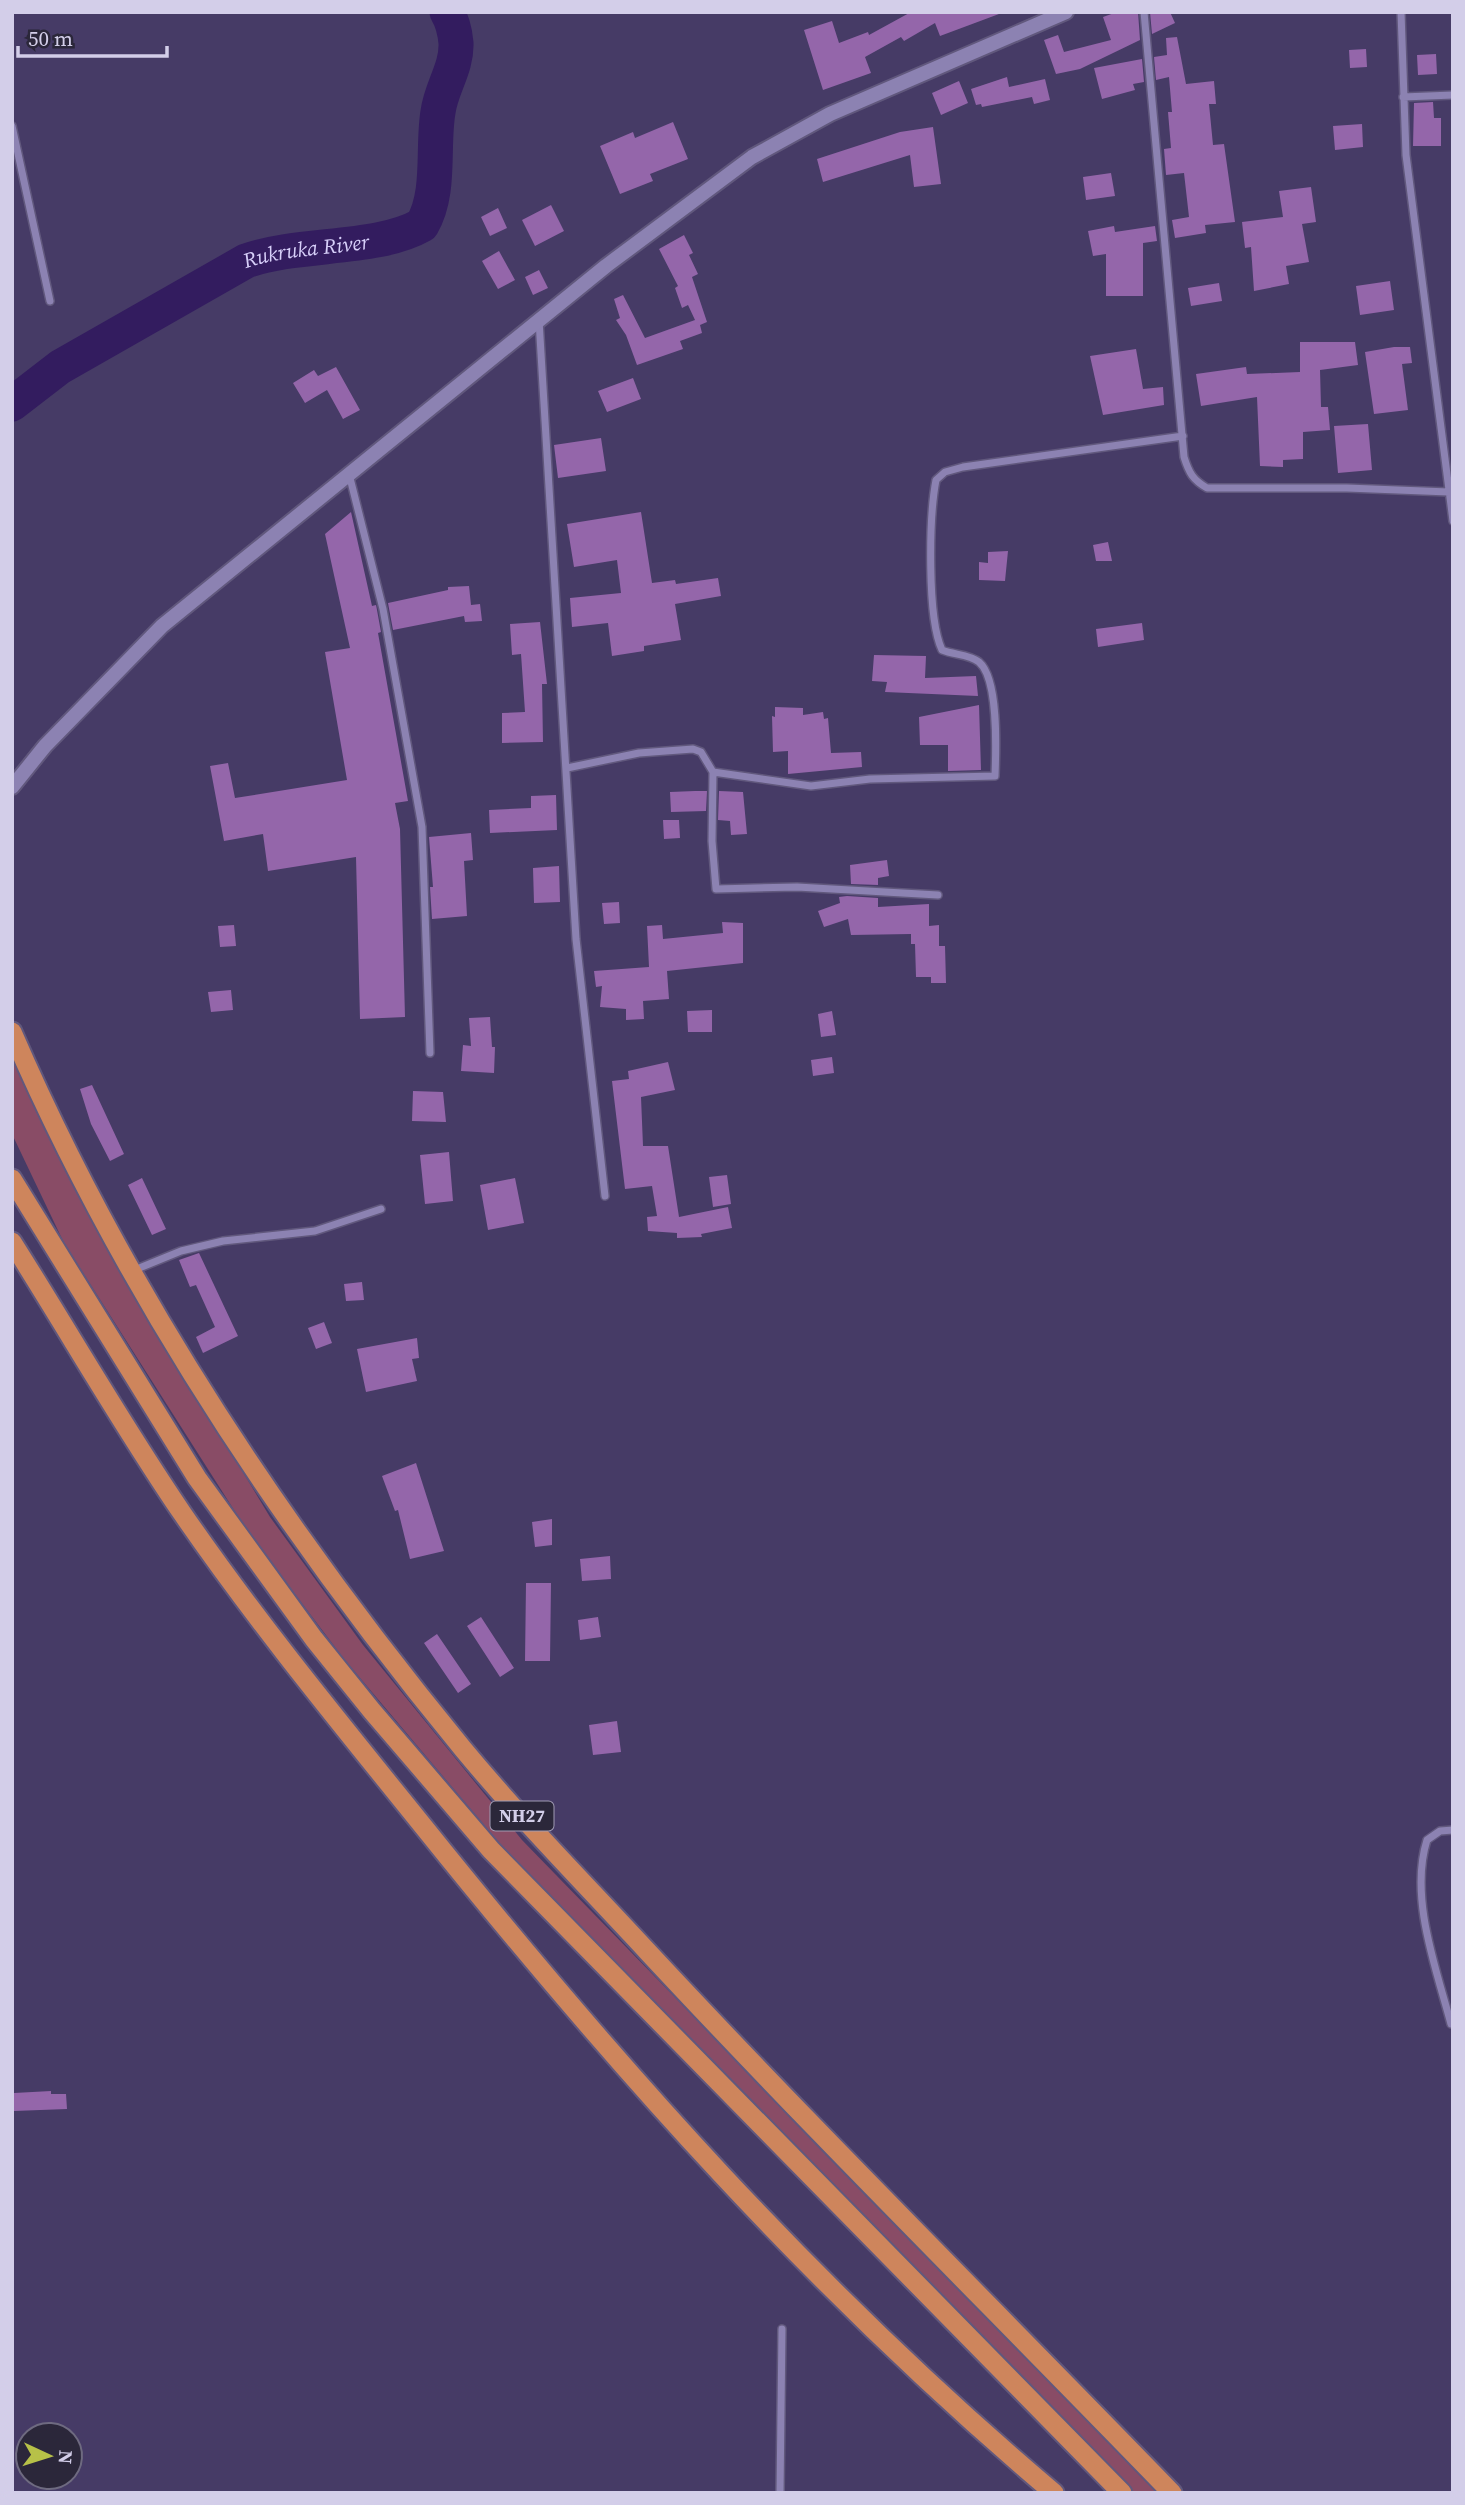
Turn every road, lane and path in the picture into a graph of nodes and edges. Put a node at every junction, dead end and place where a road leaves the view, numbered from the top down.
1 (1066, 12) edge
2 (1144, 12) edge
3 (1401, 12) edge
4 (1453, 95) edge
5 (1403, 97) junction
6 (12, 126) edge
7 (50, 301) dead end
8 (539, 320) junction
9 (1183, 436) junction
10 (349, 474) junction
11 (1449, 492) junction
12 (1453, 521) edge
13 (566, 768) junction
14 (713, 772) junction
15 (12, 787) edge
16 (938, 895) dead end
17 (12, 1032) edge
18 (430, 1053) dead end
19 (12, 1179) edge
20 (605, 1196) dead end
21 (381, 1209) dead end
22 (12, 1242) edge
23 (131, 1271) junction
24 (1453, 1830) edge
25 (1451, 2024) edge
26 (782, 2329) dead end
27 (780, 2493) edge
28 (1054, 2493) edge
29 (1122, 2493) edge
30 (1172, 2493) edge

1 - 8 main road
2 - 9 street
3 - 5 street
4 - 5 street
5 - 11 street
6 - 7 street
8 - 10 main road
8 - 13 street
9 - 11 street
9 - 14 street
10 - 15 main road
10 - 18 street
11 - 12 street
13 - 14 street
13 - 20 street
14 - 16 street
17 - 23 highway, NH27
19 - 29 highway, NH27
21 - 23 street
22 - 28 highway
23 - 30 highway, NH27
24 - 25 street
26 - 27 street

